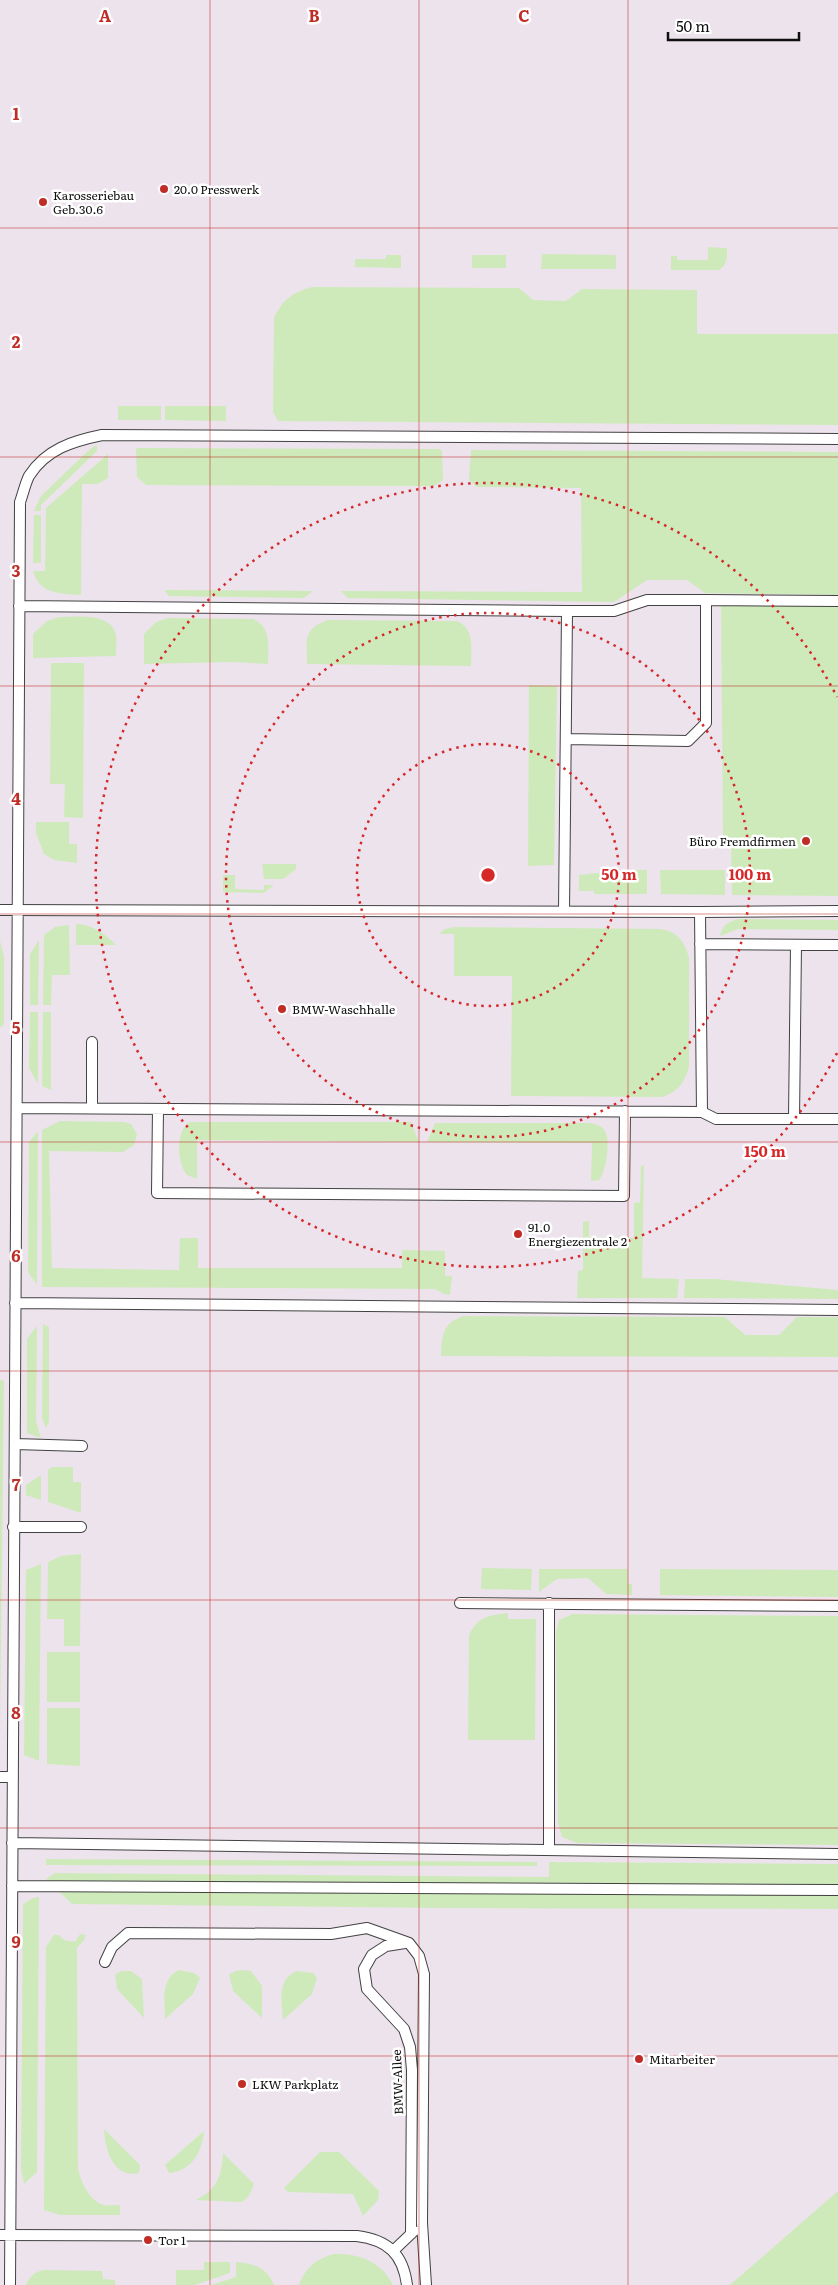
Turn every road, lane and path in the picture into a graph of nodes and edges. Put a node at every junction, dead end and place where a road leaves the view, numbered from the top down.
1 (838, 439) edge
2 (706, 600) junction
3 (838, 601) edge
4 (20, 606) junction
5 (567, 611) junction
6 (566, 739) junction
7 (0, 910) edge
8 (18, 910) junction
9 (564, 912) junction
10 (700, 912) junction
11 (838, 912) edge
12 (700, 944) junction
13 (796, 945) junction
14 (838, 945) edge
15 (92, 1042) dead end
16 (16, 1108) junction
17 (92, 1108) junction
18 (158, 1109) junction
19 (624, 1111) junction
20 (702, 1112) junction
21 (794, 1119) junction
22 (838, 1119) edge
23 (16, 1303) junction
24 (838, 1310) edge
25 (15, 1444) junction
26 (82, 1446) dead end
27 (13, 1527) junction
28 (81, 1527) dead end
29 (460, 1603) dead end
30 (549, 1603) junction
31 (838, 1606) edge
32 (0, 1777) edge
33 (13, 1777) junction
34 (12, 1843) junction
35 (549, 1850) junction
36 (838, 1854) edge
37 (12, 1886) junction
38 (838, 1890) edge
39 (408, 1943) junction
40 (105, 1962) dead end
41 (422, 2223) junction
42 (410, 2234) junction
43 (5, 2235) edge
44 (393, 2251) junction
45 (10, 2285) edge
46 (407, 2285) edge
47 (426, 2285) edge

1 - 4 lane
2 - 3 lane
2 - 5 lane
2 - 6 lane
4 - 5 lane
4 - 8 lane
5 - 6 lane
6 - 9 lane
7 - 8 lane
8 - 9 lane
8 - 16 lane
9 - 10 lane
10 - 11 lane
10 - 12 lane
12 - 13 lane
12 - 20 lane
13 - 14 lane
13 - 21 lane
15 - 17 lane
16 - 17 lane
16 - 23 lane
17 - 18 lane
18 - 19 lane
18 - 19 lane
19 - 20 lane
20 - 21 lane
21 - 22 lane
23 - 24 lane
23 - 25 lane
25 - 26 lane
25 - 27 lane
27 - 28 lane
27 - 33 lane
29 - 30 lane
30 - 31 lane
30 - 35 lane
32 - 33 lane
33 - 34 lane
34 - 35 lane
34 - 37 lane
35 - 36 lane
37 - 38 lane
37 - 43 lane
39 - 40 lane
39 - 41 lane
39 - 42 lane, BMW-Allee
41 - 42 lane
41 - 47 lane
42 - 44 lane
43 - 44 lane
43 - 45 lane
44 - 46 lane

